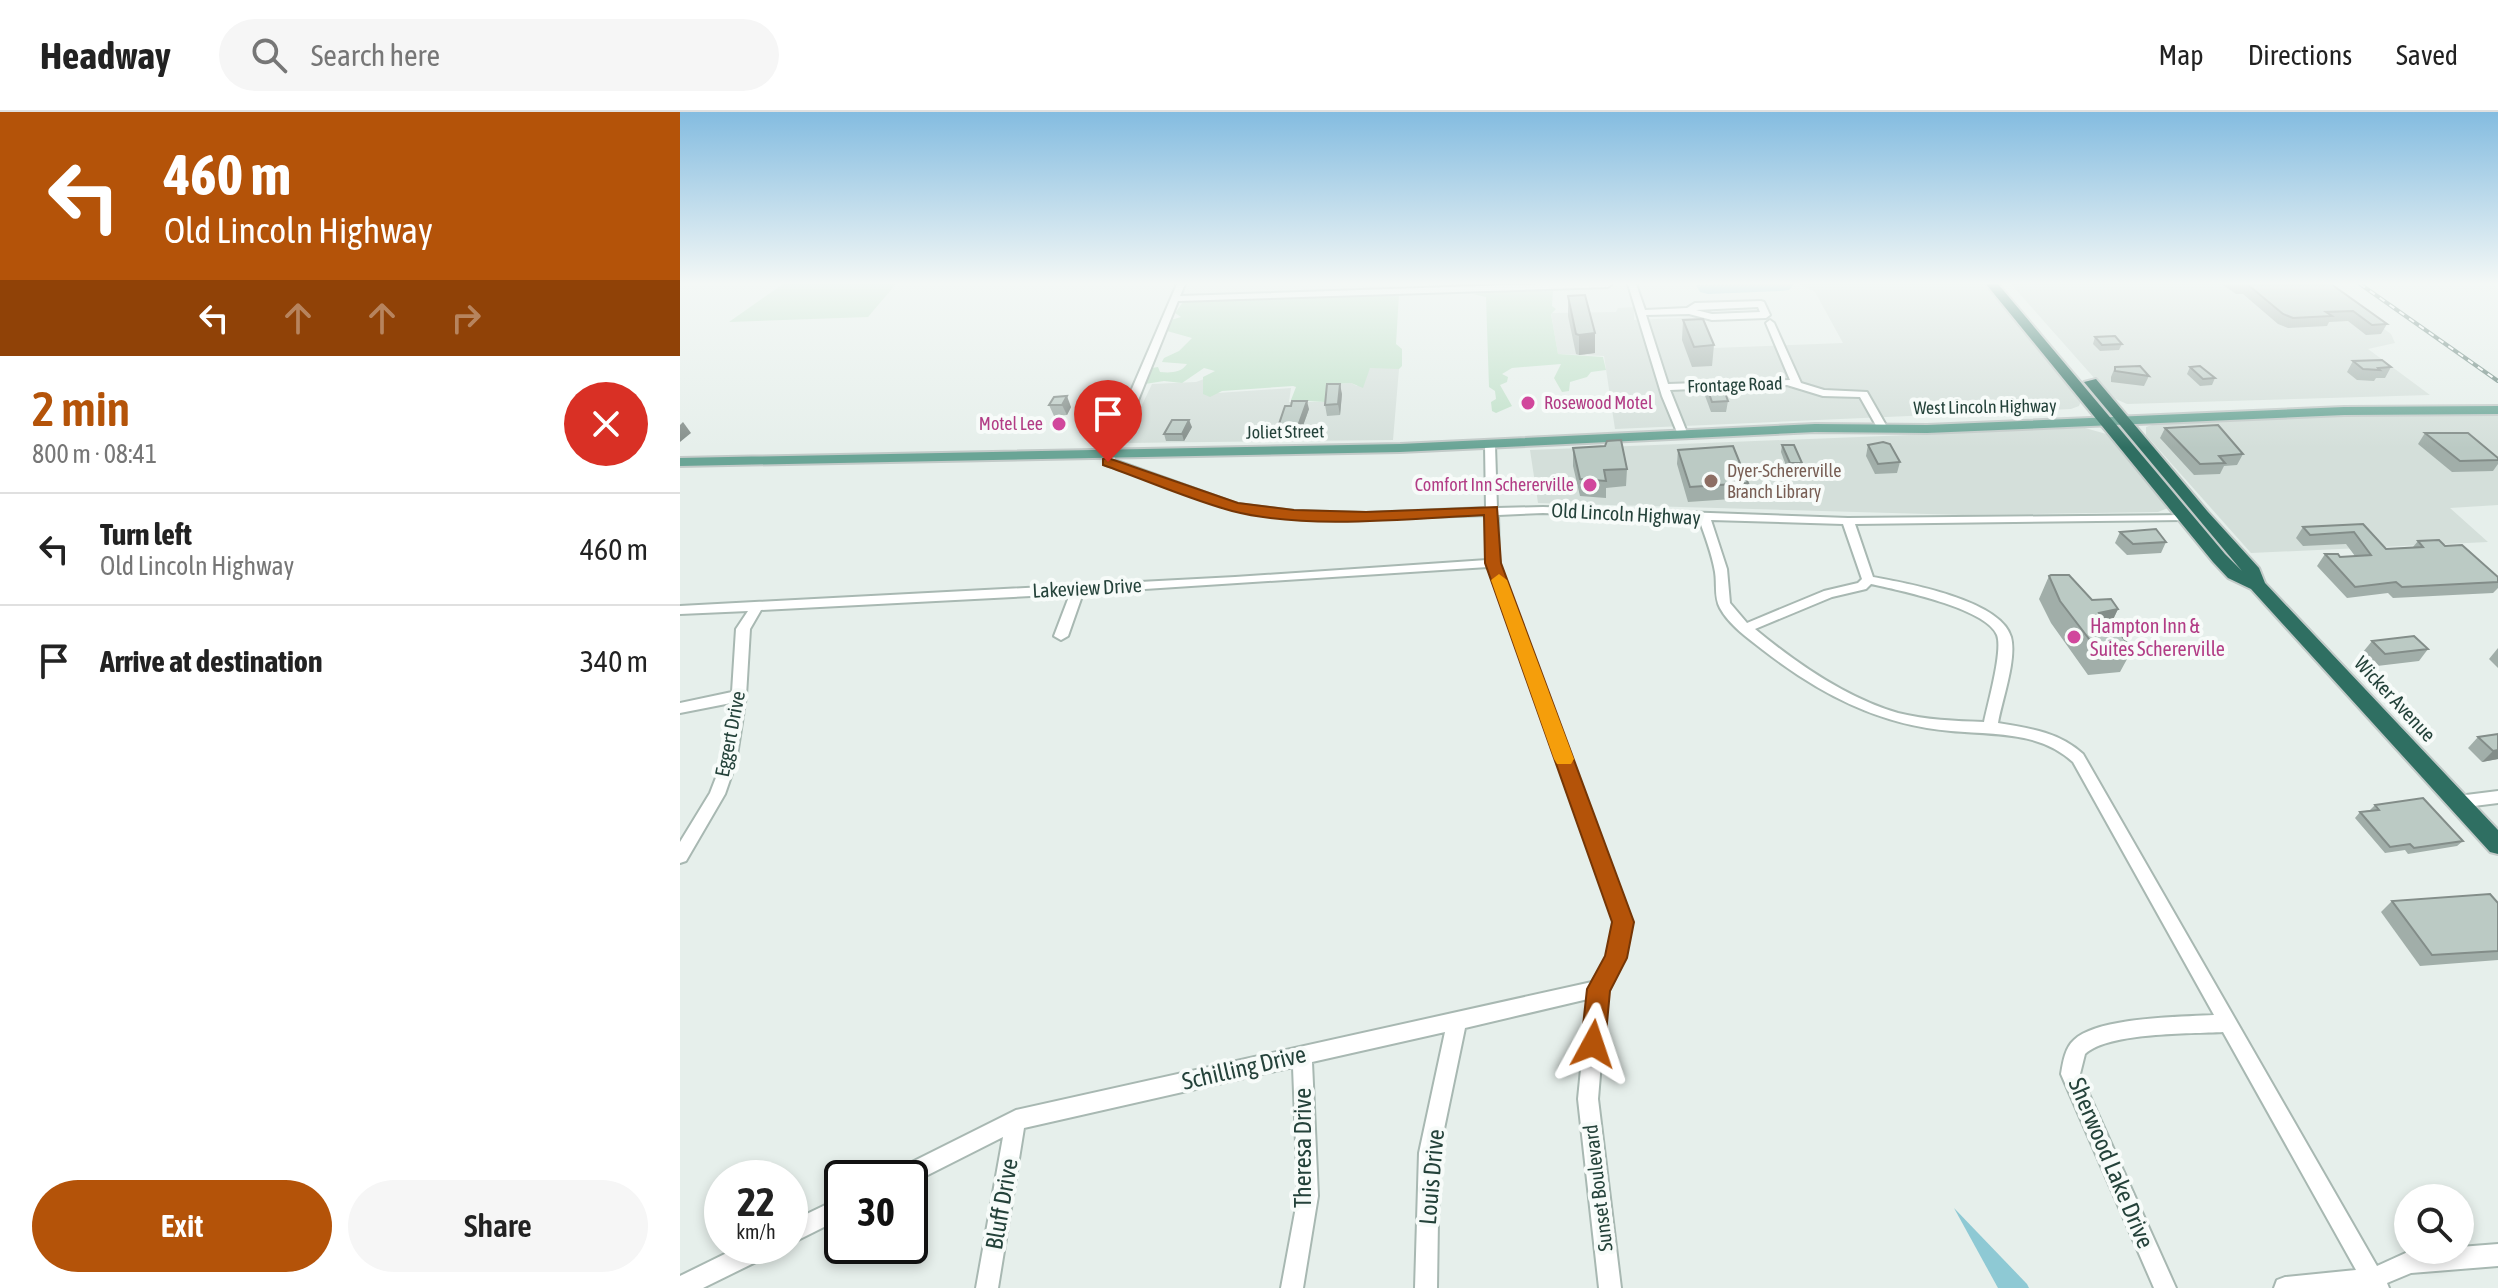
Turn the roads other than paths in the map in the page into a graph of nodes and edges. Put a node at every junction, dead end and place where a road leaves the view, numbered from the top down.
1 (1158, 339) edge
2 (1649, 339) edge
3 (1776, 339) edge
4 (2041, 339) edge
5 (2049, 339) edge
6 (1797, 385) junction
7 (1664, 387) junction
8 (2498, 397) edge
9 (1871, 408) junction
10 (2498, 410) edge
11 (2111, 416) junction
12 (1886, 426) junction
13 (1860, 427) junction
14 (1683, 435) junction
15 (1490, 445) junction
16 (1109, 454) junction
17 (680, 462) edge
18 (1492, 510) junction
19 (1704, 517) junction
20 (2162, 518) junction
21 (1848, 521) junction
22 (2190, 523) junction
23 (2229, 545) junction
24 (1493, 563) junction
25 (1868, 580) junction
26 (2257, 585) junction
27 (1078, 589) junction
28 (757, 606) junction
29 (680, 610) edge
30 (1746, 628) junction
31 (1061, 636) dead end
32 (739, 696) junction
33 (680, 708) edge
34 (1990, 727) junction
35 (2498, 797) edge
36 (2458, 802) junction
37 (700, 825) junction
38 (680, 826) edge
39 (2498, 845) edge
40 (680, 856) edge
41 (1598, 989) junction
42 (1457, 1020) junction
43 (2229, 1023) junction
44 (1302, 1055) junction
45 (1016, 1120) junction
46 (928, 1164) edge
47 (2498, 1255) edge
48 (728, 1264) edge
49 (2375, 1283) edge
50 (2319, 1286) edge
51 (680, 1288) edge
52 (987, 1288) edge
53 (1292, 1288) edge
54 (1426, 1288) edge
55 (1610, 1288) edge
56 (2165, 1288) edge
57 (2285, 1288) edge

1 - 16 street
2 - 7 street
3 - 6 street
4 - 11 highway
5 - 11 highway
6 - 7 street, Frontage Road
6 - 9 street, Frontage Road
7 - 14 street
8 - 11 main road, West Lincoln Highway
9 - 12 street
9 - 13 street
10 - 11 main road, West Lincoln Highway
11 - 12 main road, West Lincoln Highway
11 - 22 highway, Wicker Avenue
11 - 23 highway, Wicker Avenue
12 - 13 main road, Joliet Street
13 - 14 main road, Joliet Street
14 - 15 main road, Joliet Street
15 - 16 main road, Joliet Street
15 - 18 street, Sunset Boulevard
16 - 17 main road, Joliet Street
16 - 18 street, Old Lincoln Highway
18 - 19 street, Old Lincoln Highway
18 - 24 street, Sunset Boulevard
19 - 21 street, Old Lincoln Highway
19 - 30 street
20 - 21 street, Old Lincoln Highway
20 - 22 street, Old Lincoln Highway
20 - 22 street, Old Lincoln Highway
21 - 25 street
22 - 23 highway
22 - 26 highway, Wicker Avenue
23 - 26 highway, Wicker Avenue
24 - 27 street, Lakeview Drive
24 - 41 street, Sunset Boulevard
25 - 30 street
25 - 34 street
26 - 36 highway, Wicker Avenue
27 - 28 street, Lakeview Drive
27 - 31 street
28 - 29 street, Lakeview Drive
28 - 32 street, Eggert Drive
30 - 34 street
32 - 33 street
32 - 37 street, Eggert Drive
34 - 43 street
35 - 36 street
36 - 39 highway, Wicker Avenue
37 - 38 street
37 - 40 street, Eggert Drive
41 - 42 street, Schilling Drive
41 - 55 street, Sunset Boulevard
42 - 44 street, Schilling Drive
42 - 54 street, Louis Drive
43 - 49 street
43 - 56 street, Sherwood Lake Drive
44 - 45 street, Schilling Drive
44 - 53 street, Theresa Drive
45 - 46 street, Schilling Drive
45 - 52 street, Bluff Drive
47 - 49 street
48 - 51 street
49 - 50 street
50 - 57 street

